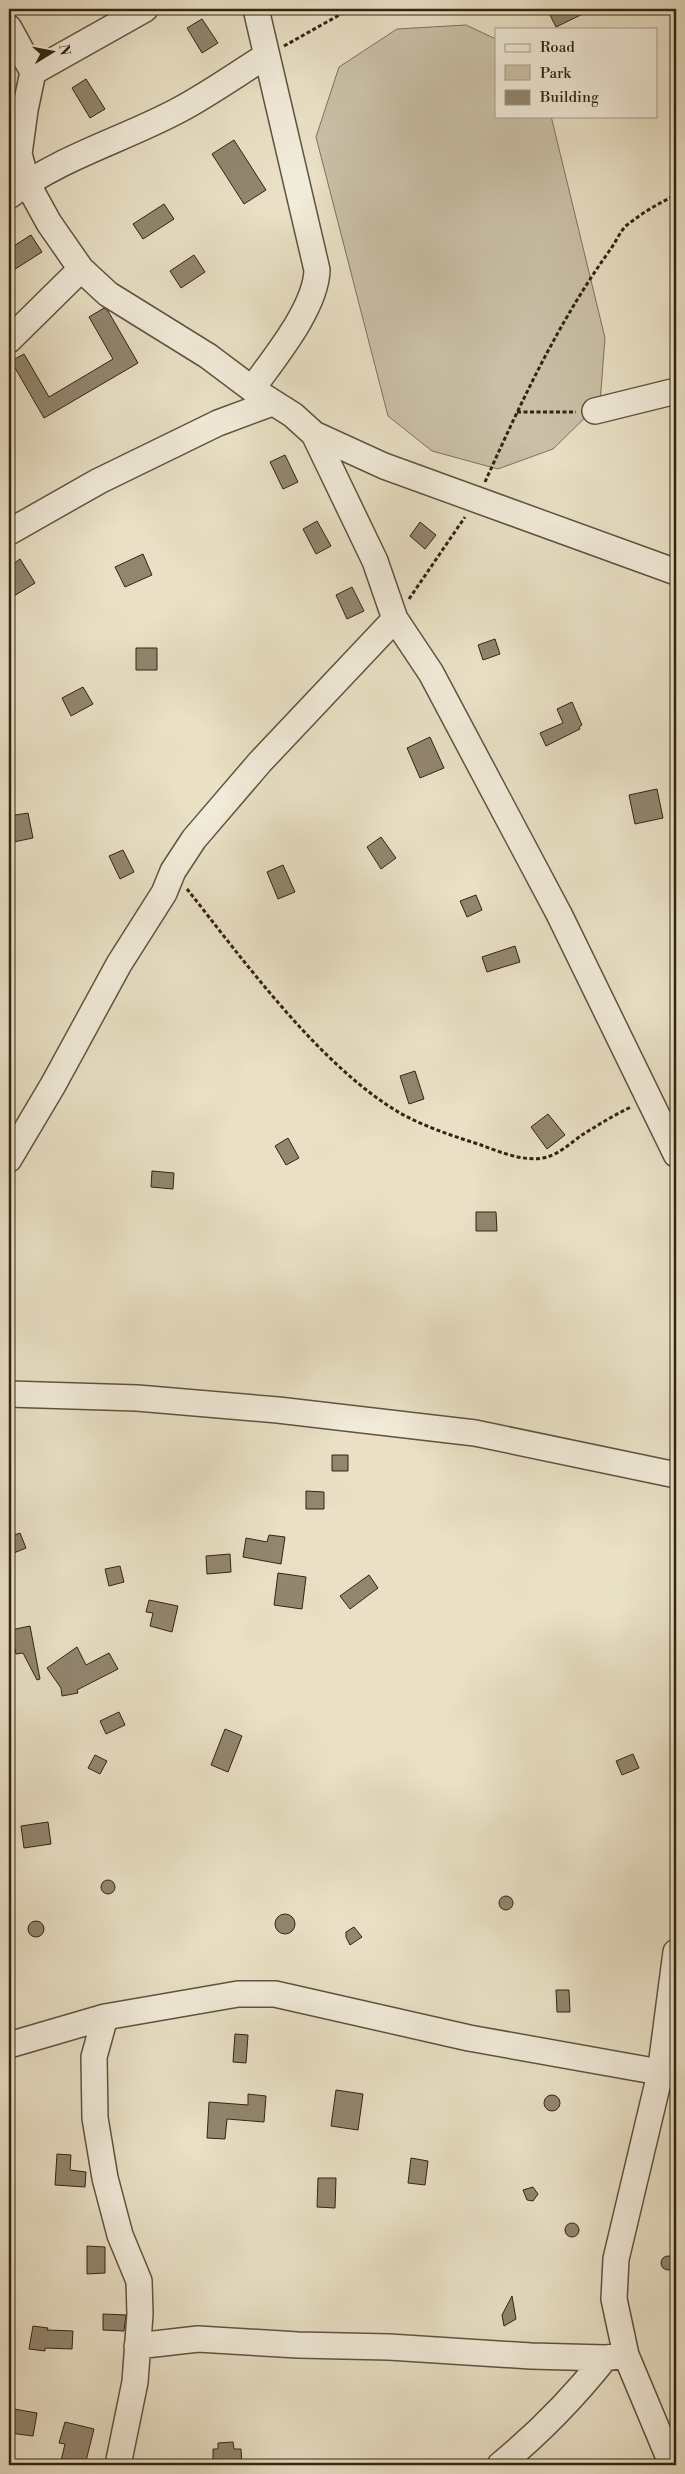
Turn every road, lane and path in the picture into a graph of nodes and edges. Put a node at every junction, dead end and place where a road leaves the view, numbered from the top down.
1 (145, 9) edge
2 (256, 9) edge
3 (350, 9) edge
4 (9, 28) edge
5 (266, 56) junction
6 (33, 72) junction
7 (18, 189) edge
8 (676, 195) edge
9 (81, 269) junction
10 (9, 340) edge
11 (252, 389) junction
12 (676, 391) edge
13 (272, 403) junction
14 (595, 411) joint
15 (517, 412) junction
16 (314, 434) junction
17 (477, 500) junction
18 (9, 532) edge
19 (676, 572) edge
20 (395, 619) junction
21 (173, 871) junction
22 (649, 1098) junction
23 (676, 1154) edge
24 (9, 1159) edge
25 (9, 1394) edge
26 (676, 1475) edge
27 (676, 1952) edge
28 (105, 2017) junction
29 (9, 2045) edge
30 (668, 2074) edge
31 (137, 2346) junction
32 (616, 2356) junction
33 (118, 2465) edge
34 (500, 2465) edge
35 (672, 2465) edge

1 - 6 street
2 - 5 street
3 - 5 path
4 - 6 street
5 - 7 street
5 - 11 street
6 - 7 street
7 - 9 street
8 - 15 path
9 - 10 street
9 - 11 street
11 - 13 street
12 - 14 street
13 - 16 street
13 - 18 street
14 - 15 path
15 - 17 path
16 - 17 street
16 - 20 street
17 - 19 street
17 - 20 path
20 - 21 street
20 - 22 street
21 - 22 path
21 - 24 street
22 - 23 street
25 - 26 street
27 - 30 street
28 - 29 street
28 - 30 street
28 - 31 street
30 - 32 street
31 - 32 street
31 - 33 street
32 - 34 street
32 - 35 street

